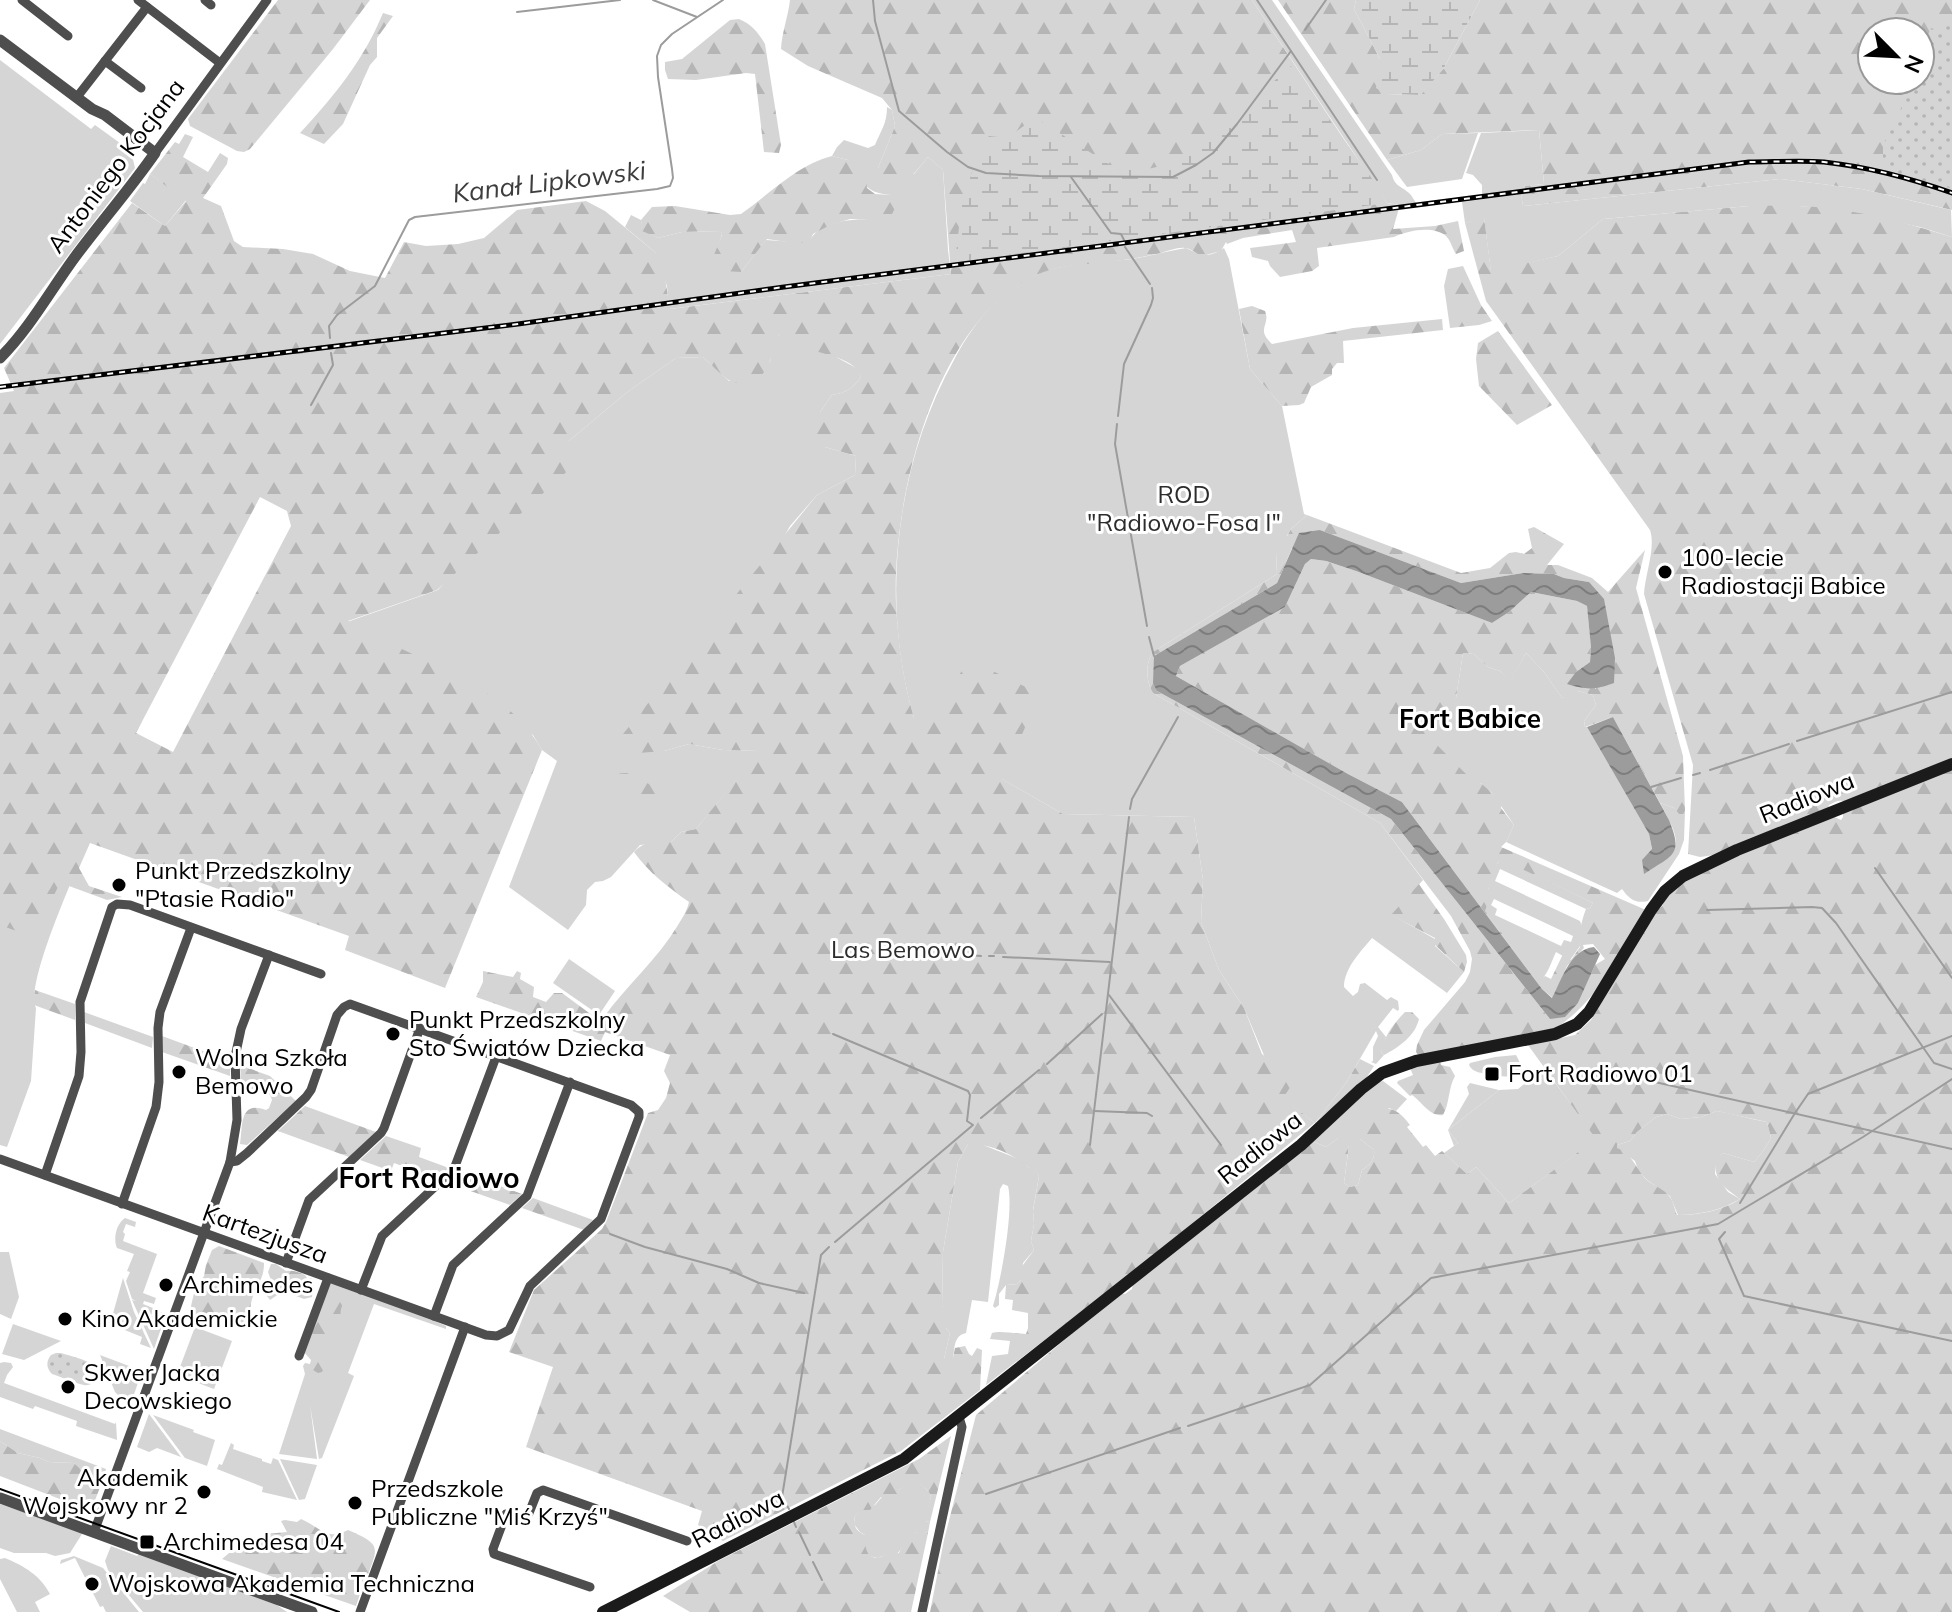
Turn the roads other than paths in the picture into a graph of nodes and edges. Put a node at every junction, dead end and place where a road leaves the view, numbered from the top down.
1 (22, 0) edge
2 (267, 0) edge
3 (142, 4) edge
4 (68, 36) dead end
5 (0, 40) edge
6 (105, 61) junction
7 (220, 63) junction
8 (141, 88) dead end
9 (77, 97) junction
10 (153, 155) junction
11 (0, 358) edge
12 (1948, 765) edge
13 (191, 928) junction
14 (269, 955) junction
15 (321, 974) dead end
16 (420, 1028) junction
17 (496, 1057) junction
18 (570, 1082) junction
19 (0, 1159) edge
20 (230, 1162) junction
21 (45, 1175) junction
22 (122, 1204) junction
23 (203, 1233) junction
24 (286, 1263) junction
25 (328, 1278) junction
26 (361, 1290) junction
27 (434, 1316) junction
28 (465, 1327) junction
29 (299, 1356) dead end
30 (959, 1417) junction
31 (0, 1498) edge
32 (94, 1532) junction
33 (687, 1541) dead end
34 (590, 1587) dead end
35 (618, 1609) edge
36 (312, 1612) edge
37 (360, 1612) edge
38 (603, 1612) edge
39 (922, 1612) edge

1 - 4 street
2 - 7 street, Antoniego Kocjana
3 - 6 street
3 - 7 street
5 - 9 street
6 - 8 street
6 - 9 street
7 - 10 street, Antoniego Kocjana
9 - 10 street
10 - 11 street, Antoniego Kocjana
12 - 30 main road, Radiowa
13 - 14 street
13 - 21 street
13 - 22 street
14 - 15 street
14 - 20 street
16 - 17 street
16 - 20 street
16 - 24 street
17 - 18 street
17 - 26 street
18 - 27 street
18 - 28 street, Kartezjusza
19 - 21 street, Kartezjusza
20 - 23 street
21 - 22 street, Kartezjusza
22 - 23 street, Kartezjusza
23 - 24 street, Kartezjusza
23 - 32 street
24 - 25 street, Kartezjusza
25 - 26 street, Kartezjusza
25 - 29 street
26 - 27 street, Kartezjusza
27 - 28 street, Kartezjusza
28 - 37 street
30 - 35 main road, Radiowa
30 - 39 street
31 - 32 street
32 - 36 street
33 - 34 street
35 - 38 main road, Radiowa

